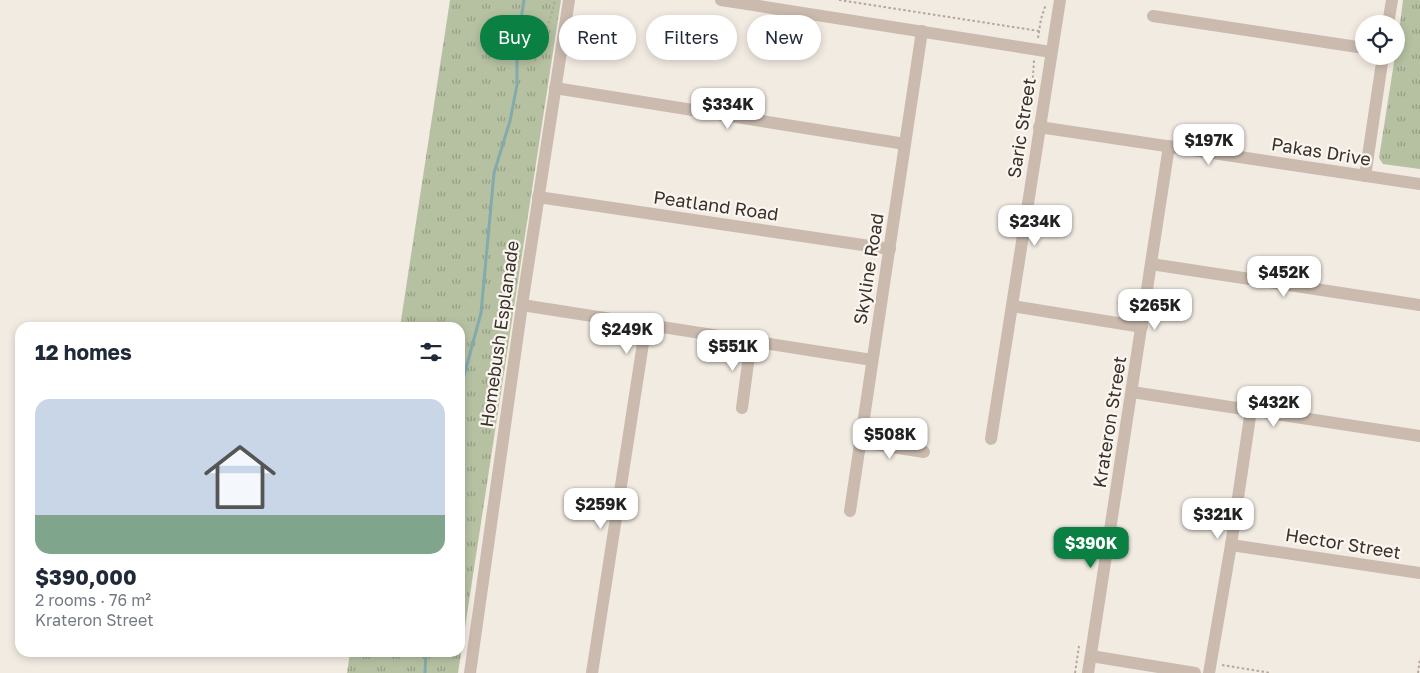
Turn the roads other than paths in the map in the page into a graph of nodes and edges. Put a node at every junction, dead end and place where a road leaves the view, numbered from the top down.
1 (569, 0) edge
2 (721, 0) edge
3 (1060, 0) edge
4 (1392, 0) edge
5 (804, 6) edge
6 (1390, 15) edge
7 (1153, 16) dead end
8 (922, 31) junction
9 (1355, 47) edge
10 (1051, 52) junction
11 (1382, 65) edge
12 (555, 88) junction
13 (1039, 127) junction
14 (906, 144) junction
15 (1169, 146) junction
16 (1365, 176) junction
17 (1420, 184) edge
18 (538, 197) junction
19 (890, 249) junction
20 (1152, 264) junction
21 (522, 305) junction
22 (1420, 305) edge
23 (1012, 306) junction
24 (646, 324) junction
25 (1142, 327) junction
26 (752, 341) junction
27 (872, 360) junction
28 (1132, 392) junction
29 (742, 408) dead end
30 (1251, 410) junction
31 (1420, 436) edge
32 (991, 438) dead end
33 (860, 442) junction
34 (924, 452) dead end
35 (850, 511) dead end
36 (1231, 545) junction
37 (1420, 573) edge
38 (1091, 656) junction
39 (470, 673) edge
40 (592, 673) edge
41 (1088, 673) edge
42 (1194, 673) edge
43 (1209, 673) edge

1 - 12 street, Homebush Esplanade
2 - 5 street
3 - 10 street, Saric Street
4 - 6 street
5 - 8 street
7 - 9 street
8 - 10 street
8 - 14 street, Skyline Road
10 - 13 street, Saric Street
11 - 16 street
12 - 14 street
12 - 18 street, Homebush Esplanade
13 - 15 street, Pakas Drive
13 - 23 street, Saric Street
14 - 19 street, Skyline Road
15 - 16 street, Pakas Drive
15 - 20 street, Krateron Street
16 - 17 street, Pakas Drive
18 - 19 street, Peatland Road
18 - 21 street, Homebush Esplanade
19 - 27 street, Skyline Road
20 - 22 street
20 - 25 street, Krateron Street
21 - 24 street
21 - 39 street, Homebush Esplanade
23 - 25 street
23 - 32 street, Saric Street
24 - 26 street
24 - 40 street
25 - 28 street, Krateron Street
26 - 27 street
26 - 29 street
27 - 33 street, Skyline Road
28 - 30 street
28 - 38 street, Krateron Street
30 - 31 street
30 - 36 street
33 - 34 street
33 - 35 street, Skyline Road
36 - 37 street, Hector Street
36 - 43 street
38 - 41 street, Krateron Street
38 - 42 street

